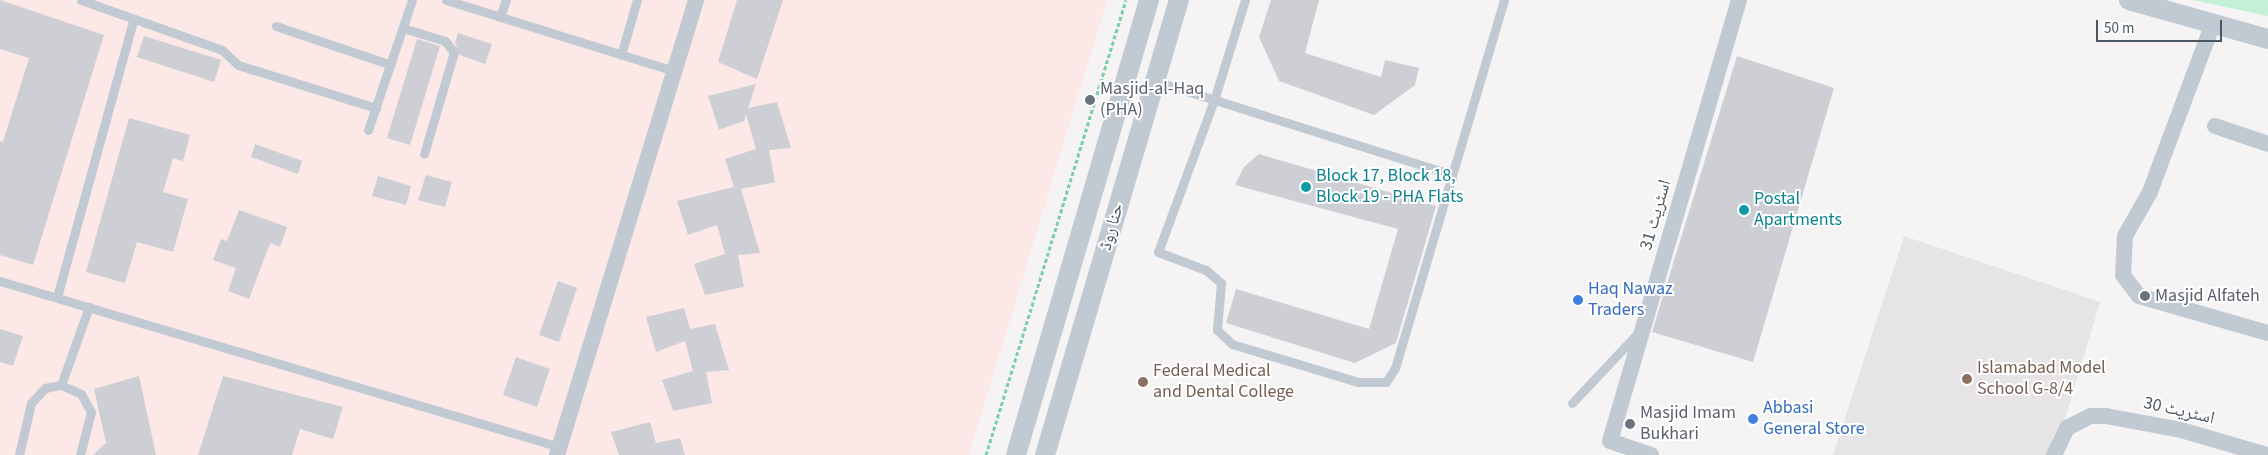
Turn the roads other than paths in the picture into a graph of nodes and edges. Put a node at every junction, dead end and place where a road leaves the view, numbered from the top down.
1 (81, 0) edge
2 (412, 0) edge
3 (446, 0) edge
4 (506, 0) edge
5 (637, 0) edge
6 (696, 0) edge
7 (1149, 0) edge
8 (1179, 0) edge
9 (1246, 0) edge
10 (1504, 0) edge
11 (1739, 0) edge
12 (2129, 0) edge
13 (500, 17) junction
14 (133, 21) junction
15 (276, 26) dead end
16 (2212, 26) junction
17 (403, 28) junction
18 (2268, 39) edge
19 (621, 55) junction
20 (391, 65) junction
21 (674, 71) junction
22 (1155, 81) junction
23 (1214, 100) junction
24 (376, 108) junction
25 (2214, 126) dead end
26 (368, 130) dead end
27 (2268, 144) edge
28 (424, 154) dead end
29 (1452, 179) junction
30 (0, 281) edge
31 (57, 297) junction
32 (89, 307) junction
33 (1645, 326) junction
34 (2268, 333) edge
35 (61, 385) junction
36 (1572, 403) dead end
37 (1030, 405) junction
38 (1057, 414) junction
39 (558, 451) edge
40 (19, 455) edge
41 (80, 455) edge
42 (1016, 455) edge
43 (1045, 455) edge
44 (1651, 455) edge
45 (2054, 455) edge
46 (2266, 455) edge

1 - 14 lane
2 - 17 lane
3 - 13 lane
4 - 13 lane
5 - 19 lane
6 - 21 street
7 - 37 street, حنا روڈ
8 - 22 street, حنا روڈ
9 - 23 lane
10 - 29 lane
11 - 33 street, اسٹریٹ 31
12 - 16 street
13 - 19 lane
14 - 24 lane
14 - 31 lane
15 - 20 lane
16 - 18 street
16 - 34 street
17 - 20 lane
17 - 28 lane
19 - 21 lane
20 - 24 lane
21 - 39 street
22 - 23 lane
22 - 38 street, حنا روڈ
23 - 29 lane
23 - 29 lane
24 - 26 lane
25 - 27 street
30 - 31 lane
31 - 32 lane
32 - 35 lane
32 - 39 lane
33 - 36 lane
33 - 44 street, اسٹریٹ 31
35 - 40 lane
35 - 41 lane
37 - 38 street
37 - 42 street, حنا روڈ
38 - 43 street, حنا روڈ
45 - 46 street, اسٹریٹ 30

